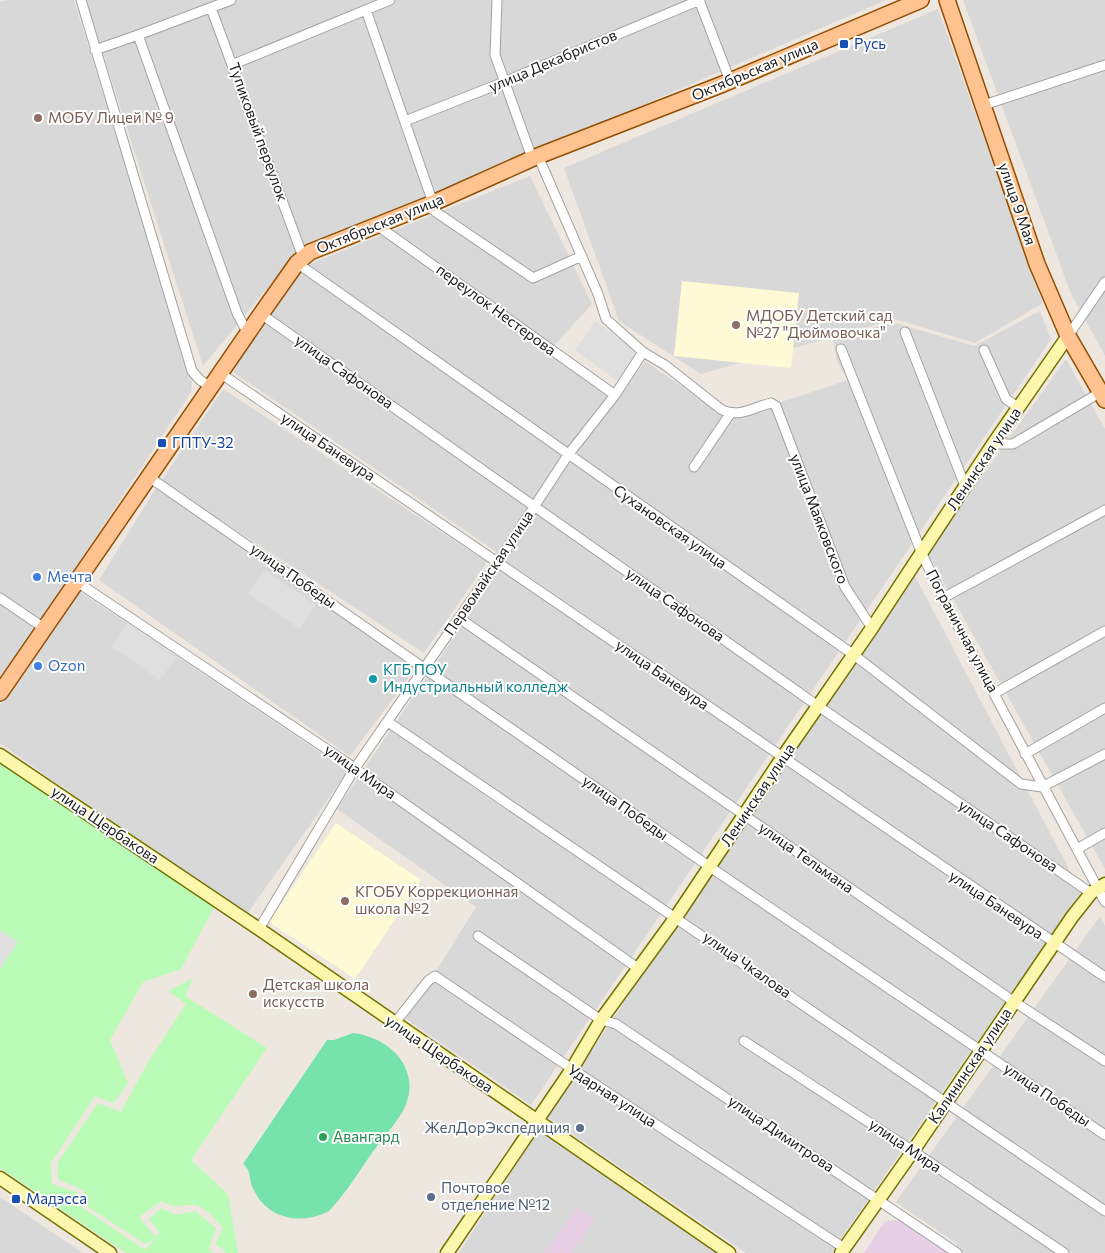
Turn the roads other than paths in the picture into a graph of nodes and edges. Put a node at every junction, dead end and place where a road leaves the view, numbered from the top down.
1 (81, 0) edge
2 (231, 0) edge
3 (390, 0) edge
4 (497, 0) edge
5 (700, 0) edge
6 (921, 0) edge
7 (947, 0) edge
8 (211, 8) junction
9 (366, 10) junction
10 (138, 35) junction
11 (95, 50) junction
12 (234, 64) junction
13 (1105, 65) edge
14 (730, 81) junction
15 (504, 82) junction
16 (984, 105) junction
17 (405, 121) junction
18 (535, 157) junction
19 (430, 205) junction
20 (378, 226) junction
21 (582, 256) junction
22 (300, 260) junction
23 (1105, 282) edge
24 (260, 314) junction
25 (906, 332) dead end
26 (248, 334) junction
27 (1068, 336) junction
28 (841, 349) dead end
29 (984, 350) dead end
30 (643, 352) junction
31 (220, 373) junction
32 (211, 387) junction
33 (615, 395) junction
34 (1103, 396) edge
35 (1019, 408) junction
36 (730, 414) junction
37 (993, 444) junction
38 (568, 455) junction
39 (694, 467) dead end
40 (149, 477) junction
41 (965, 486) junction
42 (534, 505) junction
43 (1105, 510) edge
44 (922, 554) junction
45 (498, 562) junction
46 (77, 582) junction
47 (0, 598) edge
48 (943, 598) junction
49 (459, 618) junction
50 (44, 628) junction
51 (872, 628) junction
52 (1105, 631) edge
53 (854, 655) junction
54 (424, 668) junction
55 (0, 693) edge
56 (995, 693) junction
57 (818, 706) junction
58 (1105, 708) edge
59 (388, 722) junction
60 (1025, 754) junction
61 (1105, 754) edge
62 (0, 755) edge
63 (782, 758) junction
64 (355, 768) junction
65 (1042, 786) junction
66 (744, 816) junction
67 (1105, 833) edge
68 (1077, 849) junction
69 (710, 867) junction
70 (1098, 888) edge
71 (1105, 902) edge
72 (676, 917) junction
73 (259, 929) junction
74 (478, 936) dead end
75 (1053, 944) junction
76 (638, 969) junction
77 (1105, 977) edge
78 (1013, 1001) junction
79 (602, 1020) junction
80 (394, 1024) junction
81 (744, 1041) dead end
82 (981, 1050) junction
83 (1105, 1061) edge
84 (572, 1069) junction
85 (945, 1102) junction
86 (537, 1121) junction
87 (1105, 1135) edge
88 (913, 1151) junction
89 (0, 1178) edge
90 (879, 1199) junction
91 (1105, 1210) edge
92 (842, 1251) edge
93 (110, 1253) edge
94 (447, 1253) edge
95 (729, 1253) edge
96 (958, 1253) edge
97 (1064, 1253) edge

1 - 11 street
2 - 8 street
3 - 9 street
4 - 15 street
5 - 14 street
5 - 15 street, улица Декабристов
6 - 14 main road, Октябрьская улица
7 - 16 main road, улица 9 Мая
8 - 10 street
8 - 12 street, Тупиковый переулок
9 - 12 street
9 - 17 street
10 - 11 street
10 - 26 street
11 - 32 street
12 - 22 street, Тупиковый переулок
13 - 16 street
14 - 18 main road, Октябрьская улица
15 - 17 street, улица Декабристов
15 - 18 street
16 - 27 main road, улица 9 Мая
17 - 19 street
18 - 19 main road, Октябрьская улица
18 - 21 street
19 - 20 main road, Октябрьская улица
19 - 21 street
20 - 22 main road, Октябрьская улица
20 - 33 street, переулок Нестерова
21 - 30 street
22 - 24 main road
22 - 38 street, Сухановская улица
23 - 27 street
24 - 26 main road
24 - 42 street, улица Сафонова
25 - 41 street
26 - 31 main road
27 - 34 main road, улица 9 Мая
27 - 35 main road, Ленинская улица
28 - 44 street, Пограничная улица
29 - 35 street
30 - 33 street, Первомайская улица
30 - 36 street
31 - 32 main road
31 - 45 street, улица Баневура
32 - 40 main road
33 - 38 street, Первомайская улица
34 - 37 street
35 - 37 main road, Ленинская улица
36 - 39 street
36 - 51 street, улица Маяковского
37 - 41 main road, Ленинская улица
38 - 42 street, Первомайская улица
38 - 53 street, Сухановская улица
40 - 46 main road
40 - 54 street, улица Победы
41 - 44 main road, Ленинская улица
42 - 45 street, Первомайская улица
42 - 57 street, улица Сафонова
43 - 48 street
44 - 48 street, Пограничная улица
44 - 51 main road, Ленинская улица
45 - 49 street, Первомайская улица
45 - 63 street, улица Баневура
46 - 50 main road
46 - 64 street, улица Мира
47 - 50 street
48 - 56 street, Пограничная улица
49 - 54 street, Первомайская улица
49 - 66 street, улица Тельмана
50 - 55 main road
51 - 53 main road, Ленинская улица
52 - 56 street
53 - 57 main road, Ленинская улица
53 - 65 street, Сухановская улица
54 - 59 street, Первомайская улица
54 - 69 street, улица Победы
56 - 60 street, Пограничная улица
57 - 63 main road, Ленинская улица
57 - 70 street, улица Сафонова
58 - 60 street
59 - 64 street, Первомайская улица
59 - 72 street, улица Чкалова
60 - 65 street, Пограничная улица
61 - 65 street
62 - 73 main road, улица Щербакова
63 - 66 main road, Ленинская улица
63 - 75 street, улица Баневура
64 - 73 street, Первомайская улица
64 - 76 street, улица Мира
65 - 68 street, Пограничная улица
66 - 69 main road, Ленинская улица
66 - 78 street, улица Тельмана
67 - 68 street
68 - 70 street, Пограничная улица
69 - 72 main road, Ленинская улица
69 - 82 street, улица Победы
70 - 71 street, Пограничная улица
70 - 75 main road, Калининская улица
72 - 76 main road, Ленинская улица
72 - 85 street, улица Чкалова
73 - 80 main road, улица Щербакова
74 - 79 street, улица Димитрова
75 - 77 street, улица Баневура
75 - 78 main road, Калининская улица
76 - 79 main road, Ленинская улица
78 - 82 main road, Калининская улица
78 - 83 street, улица Тельмана
79 - 84 main road, Ленинская улица
79 - 90 street, улица Димитрова
80 - 84 street, Ударная улица
80 - 86 main road, улица Щербакова
81 - 88 street, улица Мира
82 - 85 main road, Калининская улица
82 - 87 street, улица Победы
84 - 86 main road, Ленинская улица
84 - 92 street, Ударная улица
85 - 88 main road, Калининская улица
85 - 91 street, улица Чкалова
86 - 94 main road, Ленинская улица
86 - 95 main road, улица Щербакова
88 - 90 main road, Калининская улица
88 - 97 street, улица Мира
89 - 93 main road
90 - 92 main road, Калининская улица
90 - 96 street, улица Димитрова

